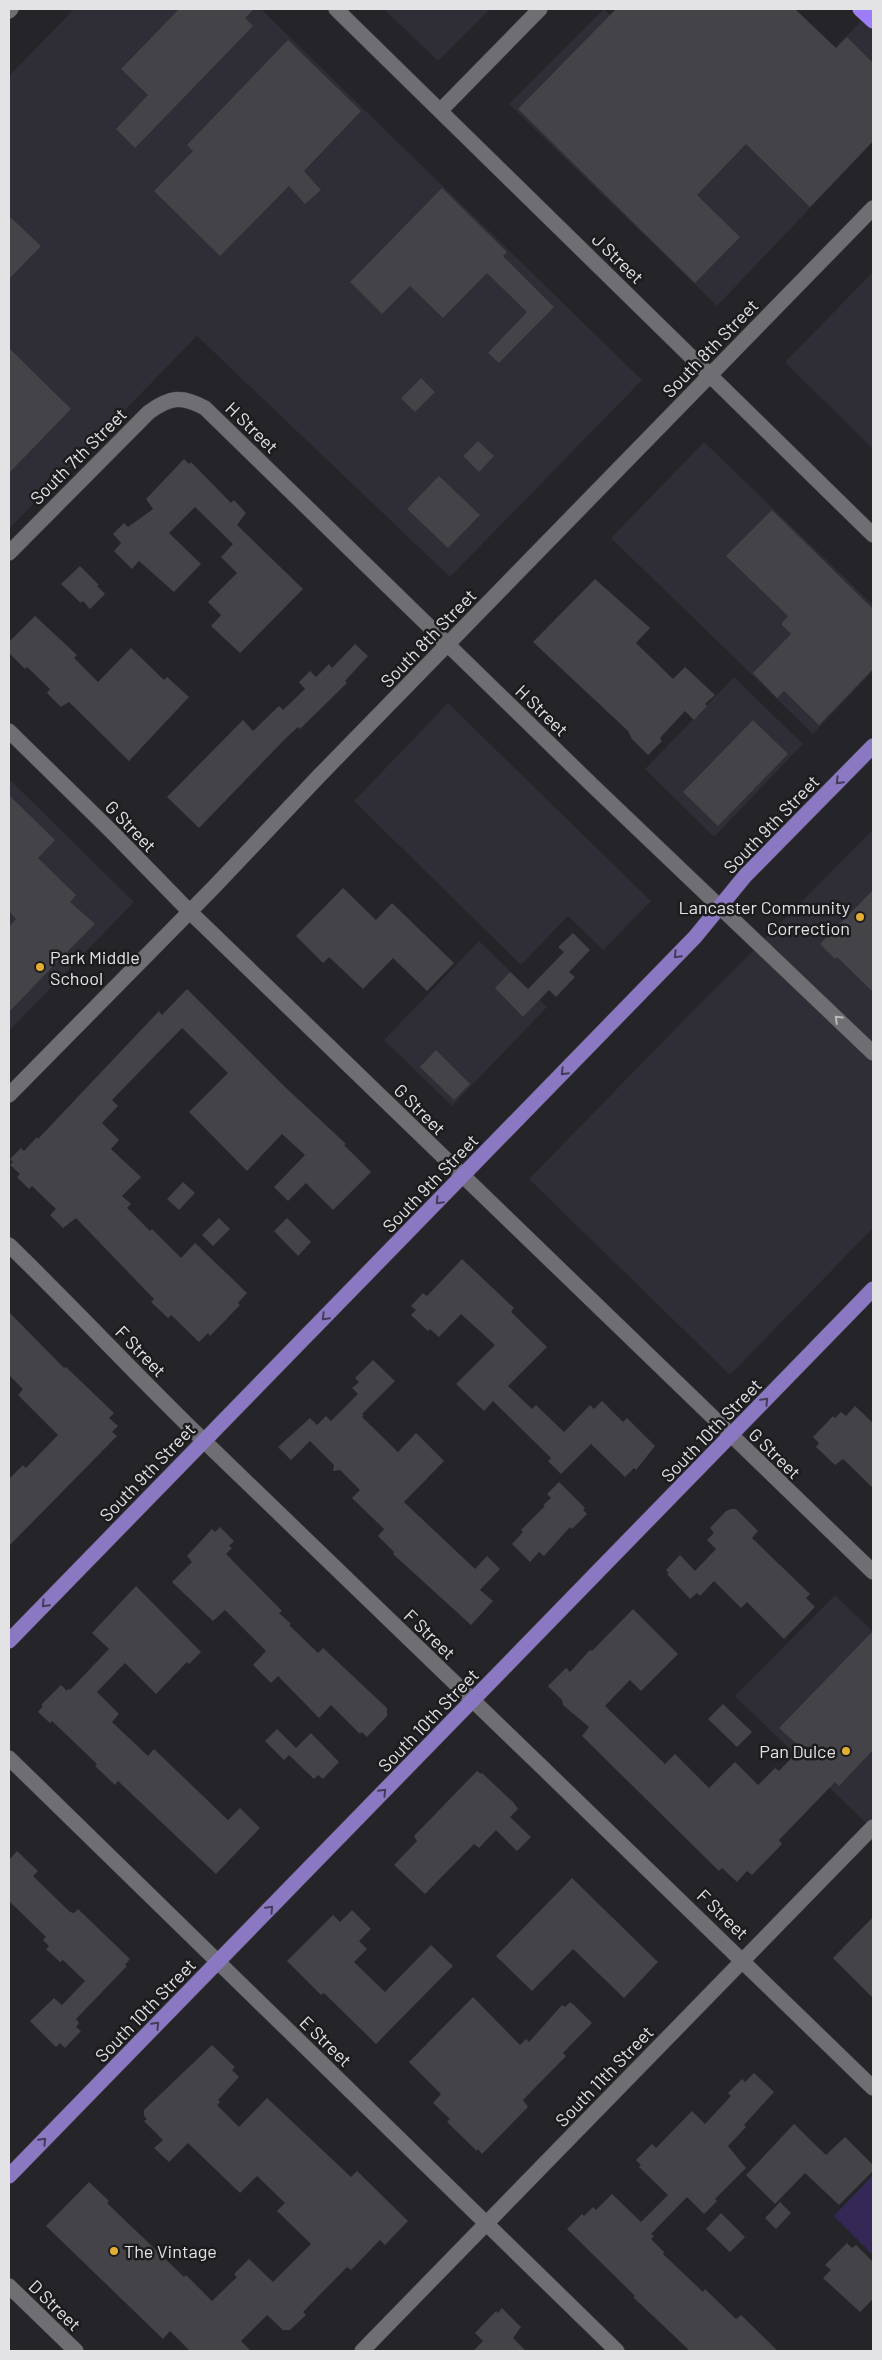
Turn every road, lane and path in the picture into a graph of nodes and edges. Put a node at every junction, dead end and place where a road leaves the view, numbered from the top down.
1 (336, 9) edge
2 (540, 9) edge
3 (860, 9) edge
4 (873, 21) edge
5 (440, 111) junction
6 (873, 208) edge
7 (710, 375) junction
8 (182, 398) joint
9 (873, 534) edge
10 (9, 553) edge
11 (448, 644) junction
12 (9, 731) edge
13 (873, 746) edge
14 (721, 906) junction
15 (189, 911) junction
16 (873, 1053) edge
17 (9, 1094) edge
18 (462, 1176) junction
19 (9, 1245) edge
20 (873, 1289) edge
21 (731, 1436) junction
22 (204, 1441) junction
23 (873, 1572) edge
24 (9, 1641) edge
25 (472, 1702) junction
26 (9, 1758) edge
27 (873, 1827) edge
28 (743, 1960) junction
29 (218, 1962) junction
30 (873, 2088) edge
31 (9, 2176) edge
32 (487, 2224) junction
33 (9, 2286) edge
34 (76, 2351) edge
35 (362, 2351) edge
36 (617, 2351) edge

1 - 5 street, J Street
2 - 5 street
3 - 4 highway
5 - 7 street, J Street
6 - 7 street, South 8th Street
7 - 9 street, J Street
7 - 11 street, South 8th Street
8 - 10 street, South 7th Street
8 - 11 street, H Street
11 - 14 street, H Street
11 - 15 street, South 8th Street
12 - 15 street, G Street
13 -> 14 main road, South 9th Street
16 -> 14 street, H Street
14 -> 18 main road, South 9th Street
15 - 17 street, South 8th Street
15 - 18 street, G Street
18 - 21 street, G Street
18 -> 22 main road, South 9th Street
19 - 22 street, F Street
21 -> 20 main road, South 10th Street
21 - 23 street, G Street
21 - 25 main road, South 10th Street
22 -> 24 main road, South 9th Street
22 - 25 street, F Street
25 - 28 street, F Street
29 -> 25 main road, South 10th Street
26 - 29 street, E Street
27 - 28 street, South 11th Street
28 - 30 street, F Street
28 - 32 street, South 11th Street
31 -> 29 main road, South 10th Street
29 - 32 street, E Street
32 - 35 street, South 11th Street
32 - 36 street, E Street
33 - 34 street, D Street

